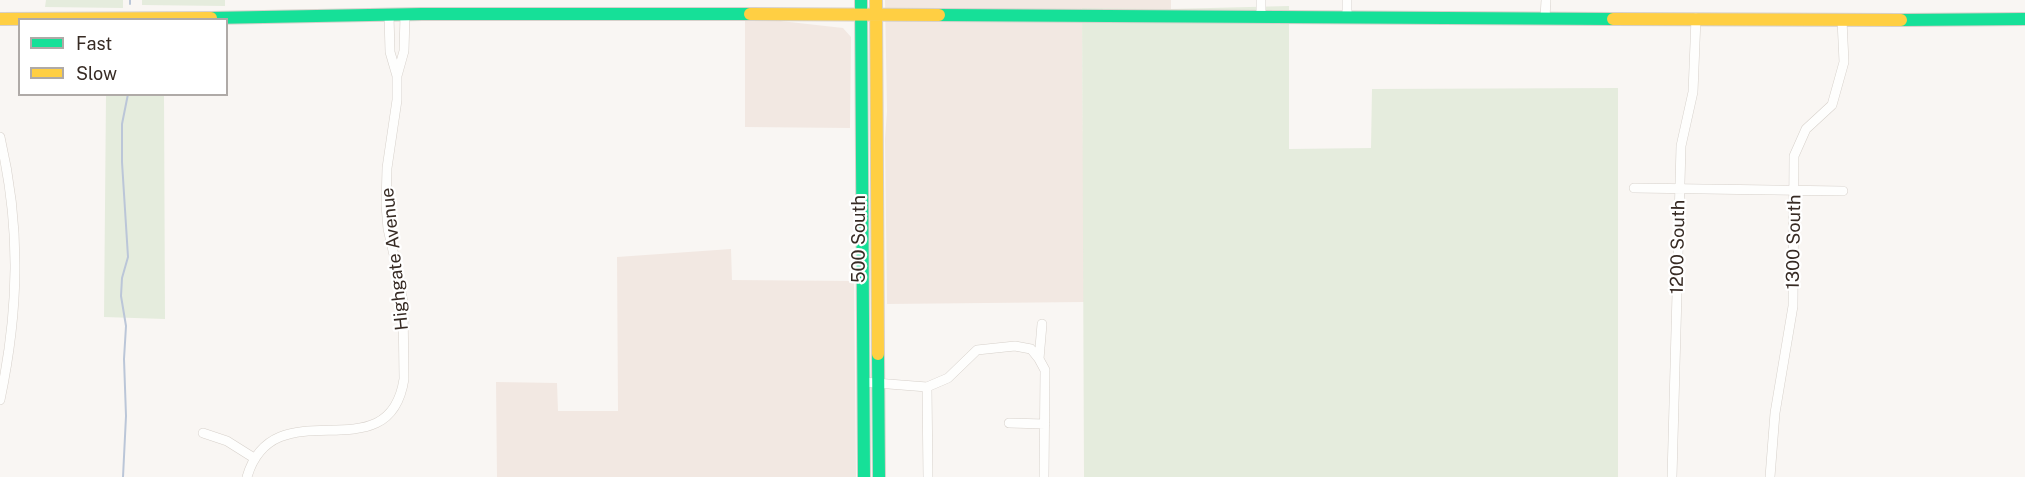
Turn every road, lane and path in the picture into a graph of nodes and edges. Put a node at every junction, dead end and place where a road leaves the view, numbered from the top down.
1 (861, 0) edge
2 (876, 0) edge
3 (1261, 0) edge
4 (1347, 0) edge
5 (1546, 0) edge
6 (861, 14) junction
7 (389, 15) junction
8 (405, 15) junction
9 (876, 15) junction
10 (1261, 16) junction
11 (1347, 17) junction
12 (208, 18) edge
13 (1545, 18) junction
14 (1696, 18) junction
15 (0, 19) edge
16 (18, 19) edge
17 (2025, 19) edge
18 (1842, 20) junction
19 (397, 76) junction
20 (0, 137) edge
21 (1634, 188) dead end
22 (1679, 188) junction
23 (1843, 190) dead end
24 (1795, 191) junction
25 (1042, 324) dead end
26 (1039, 359) junction
27 (863, 382) junction
28 (878, 382) junction
29 (927, 387) junction
30 (0, 400) edge
31 (1009, 423) dead end
32 (1045, 424) junction
33 (203, 433) dead end
34 (254, 458) junction
35 (247, 477) edge
36 (864, 477) edge
37 (879, 477) edge
38 (928, 477) edge
39 (1044, 477) edge
40 (1672, 477) edge
41 (1770, 477) edge

1 - 6 street, 500 South
2 - 9 street, 500 South
3 - 10 street
4 - 11 street
5 - 13 street
6 - 8 street
6 - 9 street
6 - 27 street, 500 South
7 - 8 street
7 - 12 street
7 - 19 street, Highgate Avenue
8 - 19 street, Highgate Avenue
9 - 10 street
9 - 28 street, 500 South
10 - 11 street
11 - 13 street
13 - 14 street
14 - 18 street
14 - 22 street, 1200 South
15 - 16 street
17 - 18 street
18 - 24 street, 1300 South
19 - 34 street, Highgate Avenue
20 - 30 street
21 - 22 street
22 - 24 street
22 - 40 street, 1200 South
23 - 24 street
24 - 41 street, 1300 South
25 - 26 street
26 - 29 street
26 - 32 street
27 - 28 street
27 - 36 street, 500 South
28 - 29 street
28 - 37 street, 500 South
29 - 38 street
31 - 32 street
32 - 39 street
33 - 34 street
34 - 35 street

